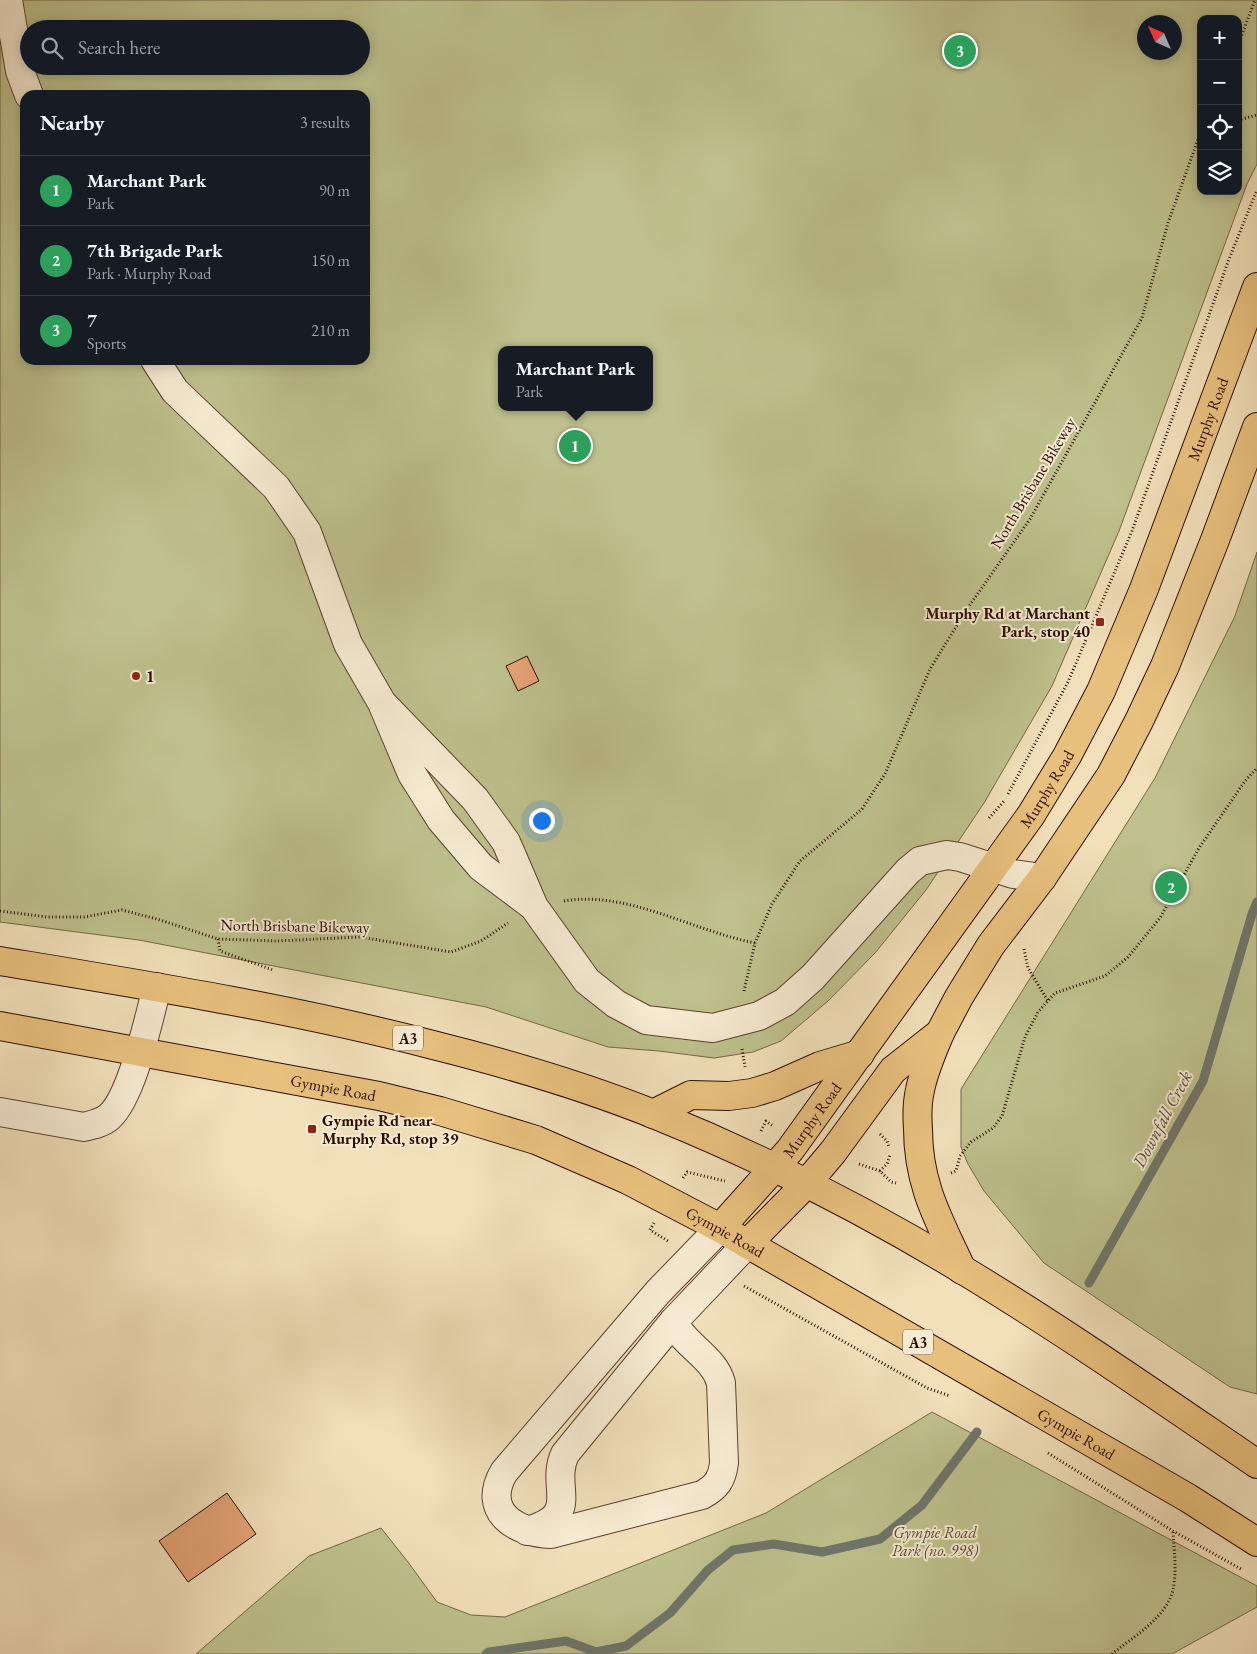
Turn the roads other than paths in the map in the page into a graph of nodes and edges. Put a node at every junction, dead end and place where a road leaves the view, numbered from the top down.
1 (8, 0) edge
2 (20, 71) edge
3 (22, 75) edge
4 (27, 90) edge
5 (1257, 286) edge
6 (158, 365) edge
7 (1257, 427) edge
8 (382, 703) junction
9 (994, 868) junction
10 (1042, 878) junction
11 (534, 907) junction
12 (0, 961) edge
13 (157, 987) junction
14 (0, 1026) edge
15 (940, 1033) junction
16 (140, 1052) junction
17 (860, 1054) junction
18 (0, 1112) edge
19 (653, 1114) junction
20 (774, 1169) junction
21 (806, 1184) junction
22 (720, 1228) junction
23 (748, 1244) junction
24 (962, 1270) junction
25 (673, 1322) junction
26 (1251, 1454) edge
27 (527, 1531) junction
28 (1257, 1542) edge

1 - 2 street
3 - 4 street
5 - 9 main road, Murphy Road
6 - 8 street
7 - 10 main road
8 - 11 street
8 - 11 street
9 - 10 street
9 - 11 street
9 - 17 main road, Murphy Road
10 - 15 main road
12 - 13 main road, A3
13 - 16 street
13 - 19 main road, A3
14 - 16 main road, Gympie Road / A3
15 - 21 main road
15 - 24 main road
16 - 18 street
16 - 22 main road, Gympie Road / A3
17 - 19 main road
17 - 20 main road, Murphy Road
19 - 20 main road, A3
20 - 21 main road, A3
20 - 22 main road, Murphy Road
21 - 23 main road
21 - 24 main road, A3
22 - 23 main road, Gympie Road / A3
22 - 27 street
23 - 25 street
23 - 28 main road, Gympie Road / A3
24 - 26 main road, A3
25 - 27 street
25 - 27 street

